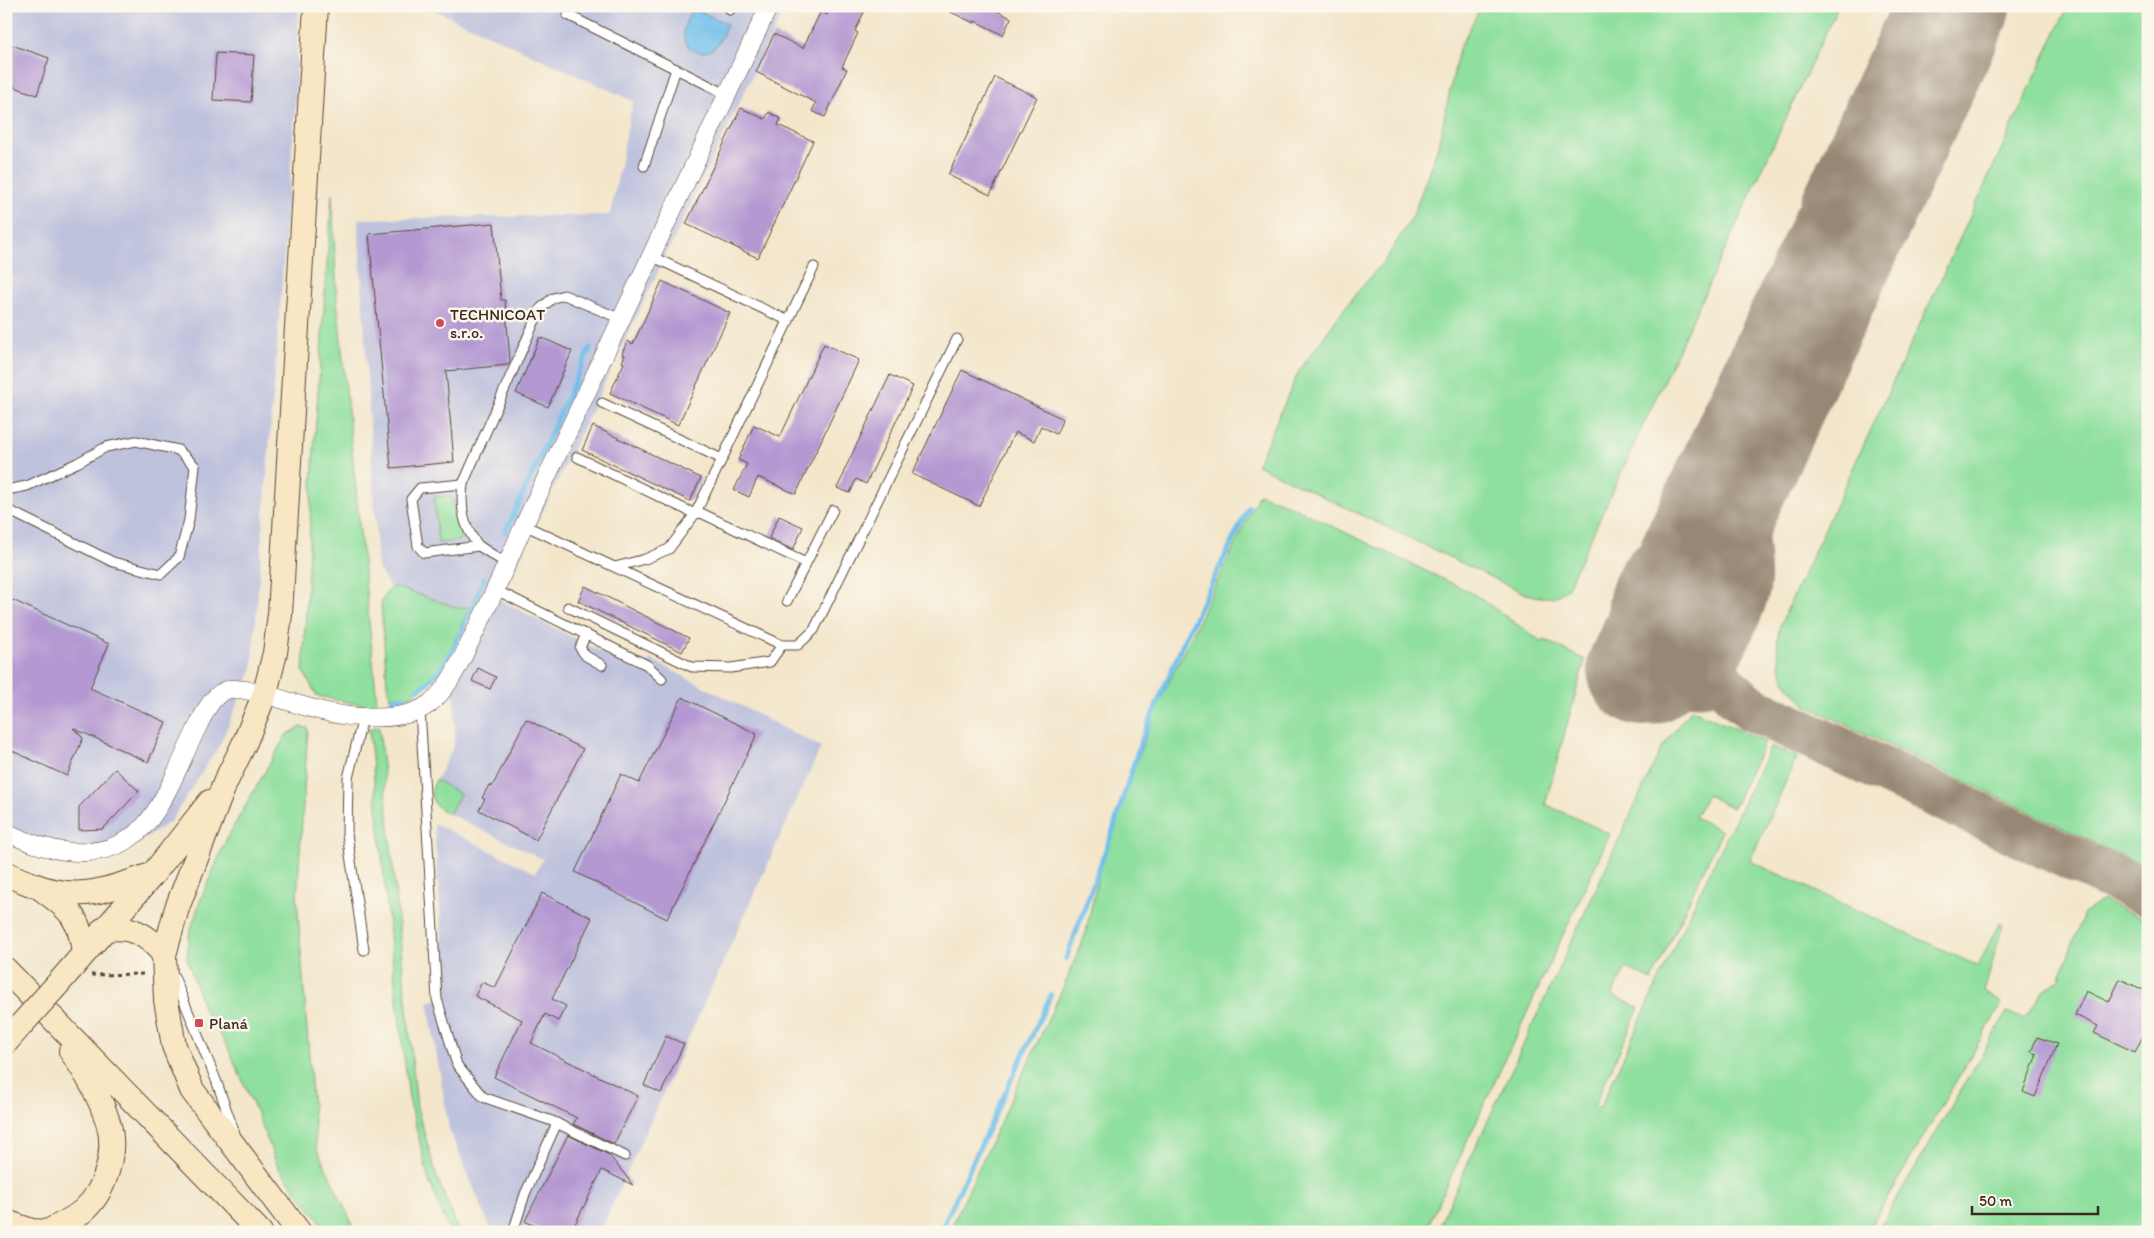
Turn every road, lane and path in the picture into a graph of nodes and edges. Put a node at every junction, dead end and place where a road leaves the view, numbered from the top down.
1 (316, 6) edge
2 (572, 6) edge
3 (769, 6) edge
4 (676, 69) junction
5 (726, 94) junction
6 (644, 166) dead end
7 (651, 256) junction
8 (814, 267) dead end
9 (621, 319) junction
10 (789, 320) junction
11 (958, 339) dead end
12 (602, 402) dead end
13 (577, 457) dead end
14 (722, 459) junction
15 (463, 484) junction
16 (6, 490) edge
17 (6, 509) edge
18 (834, 510) dead end
19 (695, 514) junction
20 (524, 525) junction
21 (479, 546) junction
22 (806, 563) junction
23 (507, 564) junction
24 (615, 567) junction
25 (496, 590) junction
26 (787, 601) dead end
27 (568, 607) dead end
28 (615, 630) junction
29 (586, 634) junction
30 (607, 645) junction
31 (782, 645) junction
32 (602, 664) dead end
33 (662, 679) dead end
34 (265, 693) junction
35 (420, 709) junction
36 (362, 717) junction
37 (225, 782) junction
38 (6, 832) edge
39 (6, 873) edge
40 (153, 874) junction
41 (39, 888) junction
42 (103, 930) junction
43 (364, 950) dead end
44 (78, 959) junction
45 (165, 964) junction
46 (6, 970) edge
47 (27, 990) junction
48 (13, 1034) edge
49 (557, 1123) junction
50 (625, 1156) dead end
51 (6, 1222) edge
52 (47, 1232) edge
53 (260, 1232) edge
54 (299, 1232) edge
55 (513, 1232) edge

1 - 34 main road
2 - 4 lane
3 - 5 street
4 - 5 lane
4 - 6 lane
5 - 7 street
7 - 9 street
7 - 10 lane
8 - 10 lane
9 - 15 lane
9 - 20 street
10 - 14 lane
11 - 31 lane
12 - 14 lane
13 - 19 lane
14 - 19 lane
15 - 21 lane
15 - 21 lane
16 - 17 lane
18 - 22 lane
19 - 22 lane
19 - 24 lane
20 - 23 street
20 - 24 lane
21 - 23 lane
22 - 26 lane
23 - 25 street
24 - 31 lane
25 - 29 lane
25 - 35 street
27 - 28 lane
28 - 30 lane
28 - 31 lane
29 - 30 lane
29 - 32 lane
30 - 33 lane
34 - 36 street
34 - 37 main road
34 - 38 street
35 - 36 street
35 - 49 lane
36 - 43 lane
37 - 40 main road
37 - 45 main road
39 - 41 main road
40 - 41 main road
40 - 42 main road
41 - 44 main road
42 - 44 main road
42 - 45 main road
44 - 45 path
44 - 48 main road, bridge
45 - 54 main road
46 - 47 main road
47 - 52 main road
47 - 53 main road
49 - 50 lane
49 - 55 lane
51 - 52 main road

